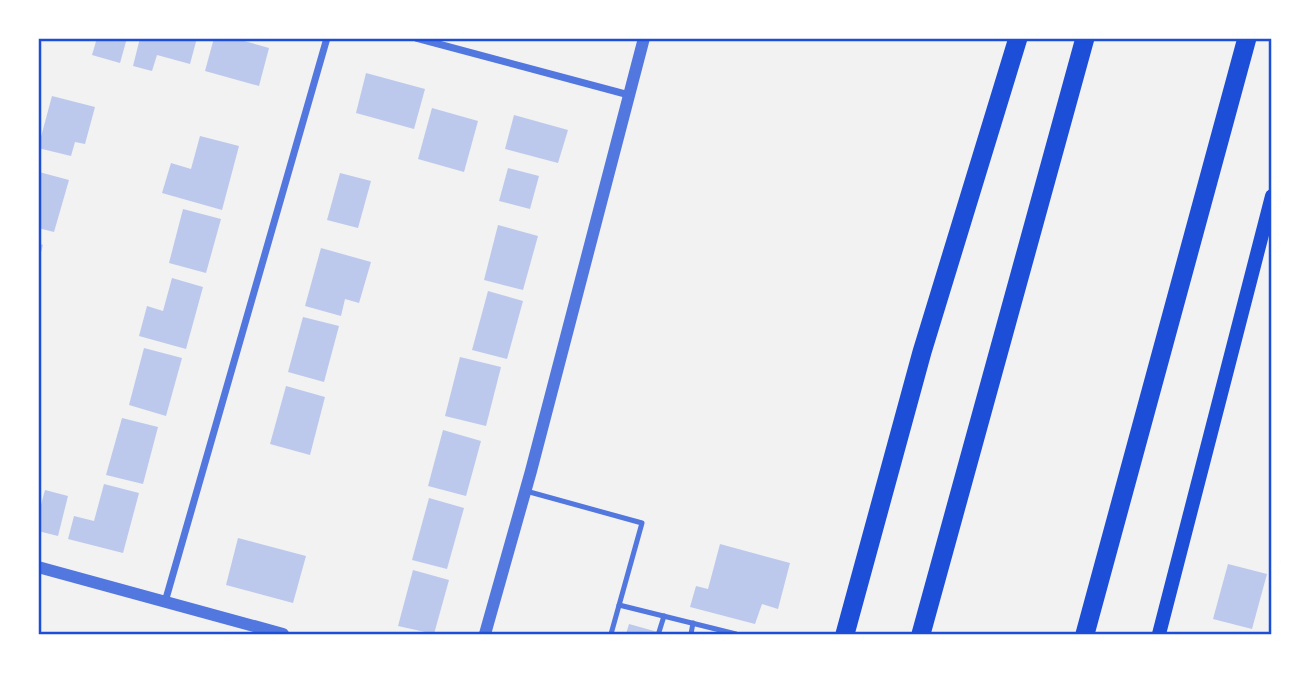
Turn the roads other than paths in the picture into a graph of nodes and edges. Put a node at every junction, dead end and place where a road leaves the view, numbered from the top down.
1 (327, 38) edge
2 (416, 38) edge
3 (644, 38) edge
4 (1018, 38) edge
5 (1085, 38) edge
6 (1247, 38) edge
7 (629, 95) junction
8 (1272, 196) edge
9 (526, 491) junction
10 (38, 567) edge
11 (165, 602) junction
12 (620, 605) junction
13 (664, 616) junction
14 (694, 624) junction
15 (659, 632) dead end
16 (722, 633) edge
17 (283, 635) edge
18 (485, 635) edge
19 (611, 635) edge
20 (691, 635) edge
21 (736, 635) edge
22 (845, 635) edge
23 (921, 635) edge
24 (1085, 635) edge
25 (1160, 635) edge

1 - 11 street
2 - 7 street
3 - 7 street
4 - 22 highway
5 - 23 highway
6 - 24 highway
7 - 9 street
8 - 25 main road
9 - 12 lane
9 - 18 street
10 - 11 street
11 - 17 street
12 - 13 lane
12 - 19 lane
13 - 14 lane
13 - 15 lane
14 - 16 lane
14 - 20 lane
16 - 21 lane

